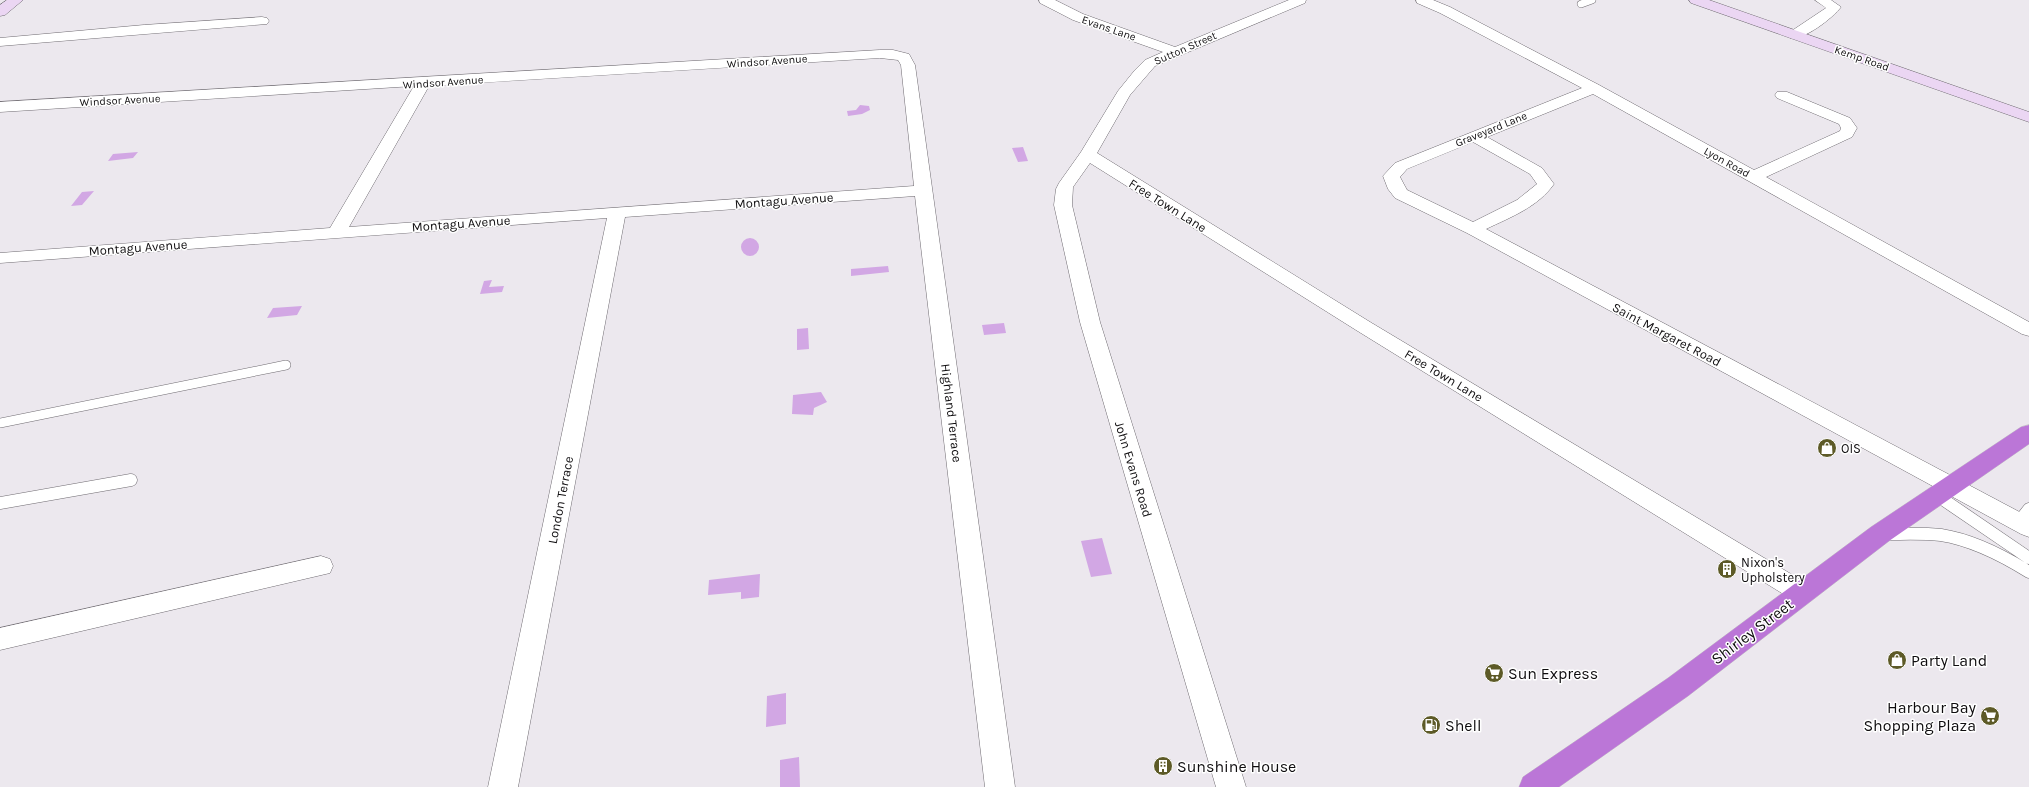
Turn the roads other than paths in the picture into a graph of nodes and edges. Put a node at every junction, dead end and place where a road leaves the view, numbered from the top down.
1 (16, 0) edge
2 (1045, 0) edge
3 (1300, 0) edge
4 (1422, 0) edge
5 (1592, 0) edge
6 (1821, 0) edge
7 (1703, 1) edge
8 (1581, 4) dead end
9 (0, 12) edge
10 (262, 21) dead end
11 (1795, 35) junction
12 (0, 42) edge
13 (1175, 52) junction
14 (887, 54) joint
15 (422, 83) junction
16 (1594, 88) junction
17 (1782, 95) dead end
18 (0, 107) edge
19 (2029, 117) edge
20 (1473, 136) junction
21 (1088, 155) junction
22 (1391, 176) joint
23 (1752, 177) junction
24 (922, 190) junction
25 (617, 213) junction
26 (1473, 229) junction
27 (337, 232) junction
28 (0, 258) edge
29 (2029, 330) edge
30 (286, 365) dead end
31 (0, 423) edge
32 (2029, 433) edge
33 (131, 480) dead end
34 (1944, 492) junction
35 (0, 502) edge
36 (2025, 520) edge
37 (1880, 534) junction
38 (2029, 558) edge
39 (321, 566) dead end
40 (2029, 572) edge
41 (1802, 593) junction
42 (0, 639) edge
43 (502, 787) edge
44 (1000, 787) edge
45 (1230, 787) edge
46 (1534, 787) edge

1 - 9 street
2 - 13 street, Evans Lane
3 - 13 street, Sutton Street
4 - 16 street, Lyon Road
5 - 8 lane
6 - 11 street
7 - 11 street, Kemp Road
10 - 12 street
11 - 19 street, Kemp Road
13 - 21 street, Sutton Street
14 - 15 street, Windsor Avenue
14 - 24 street, Highland Terrace
15 - 18 street, Windsor Avenue
15 - 27 street
16 - 20 street, Graveyard Lane
16 - 23 street, Lyon Road
17 - 23 street
20 - 22 street, Graveyard Lane
20 - 26 street
21 - 41 street, Free Town Lane
21 - 45 street, John Evans Road
22 - 26 street, Saint Margaret Road
23 - 29 street, Lyon Road
24 - 25 street, Montagu Avenue
24 - 44 street, Highland Terrace
25 - 27 street, Montagu Avenue
25 - 43 street, London Terrace
26 - 34 street, Saint Margaret Road
27 - 28 street, Montagu Avenue
30 - 31 lane
32 - 34 highway, Shirley Street
33 - 35 lane
34 - 36 street, Saint Margaret Road
34 - 37 highway, Shirley Street
34 - 38 lane
37 - 40 lane
37 - 41 highway, Shirley Street
39 - 42 street
41 - 46 highway, Shirley Street

